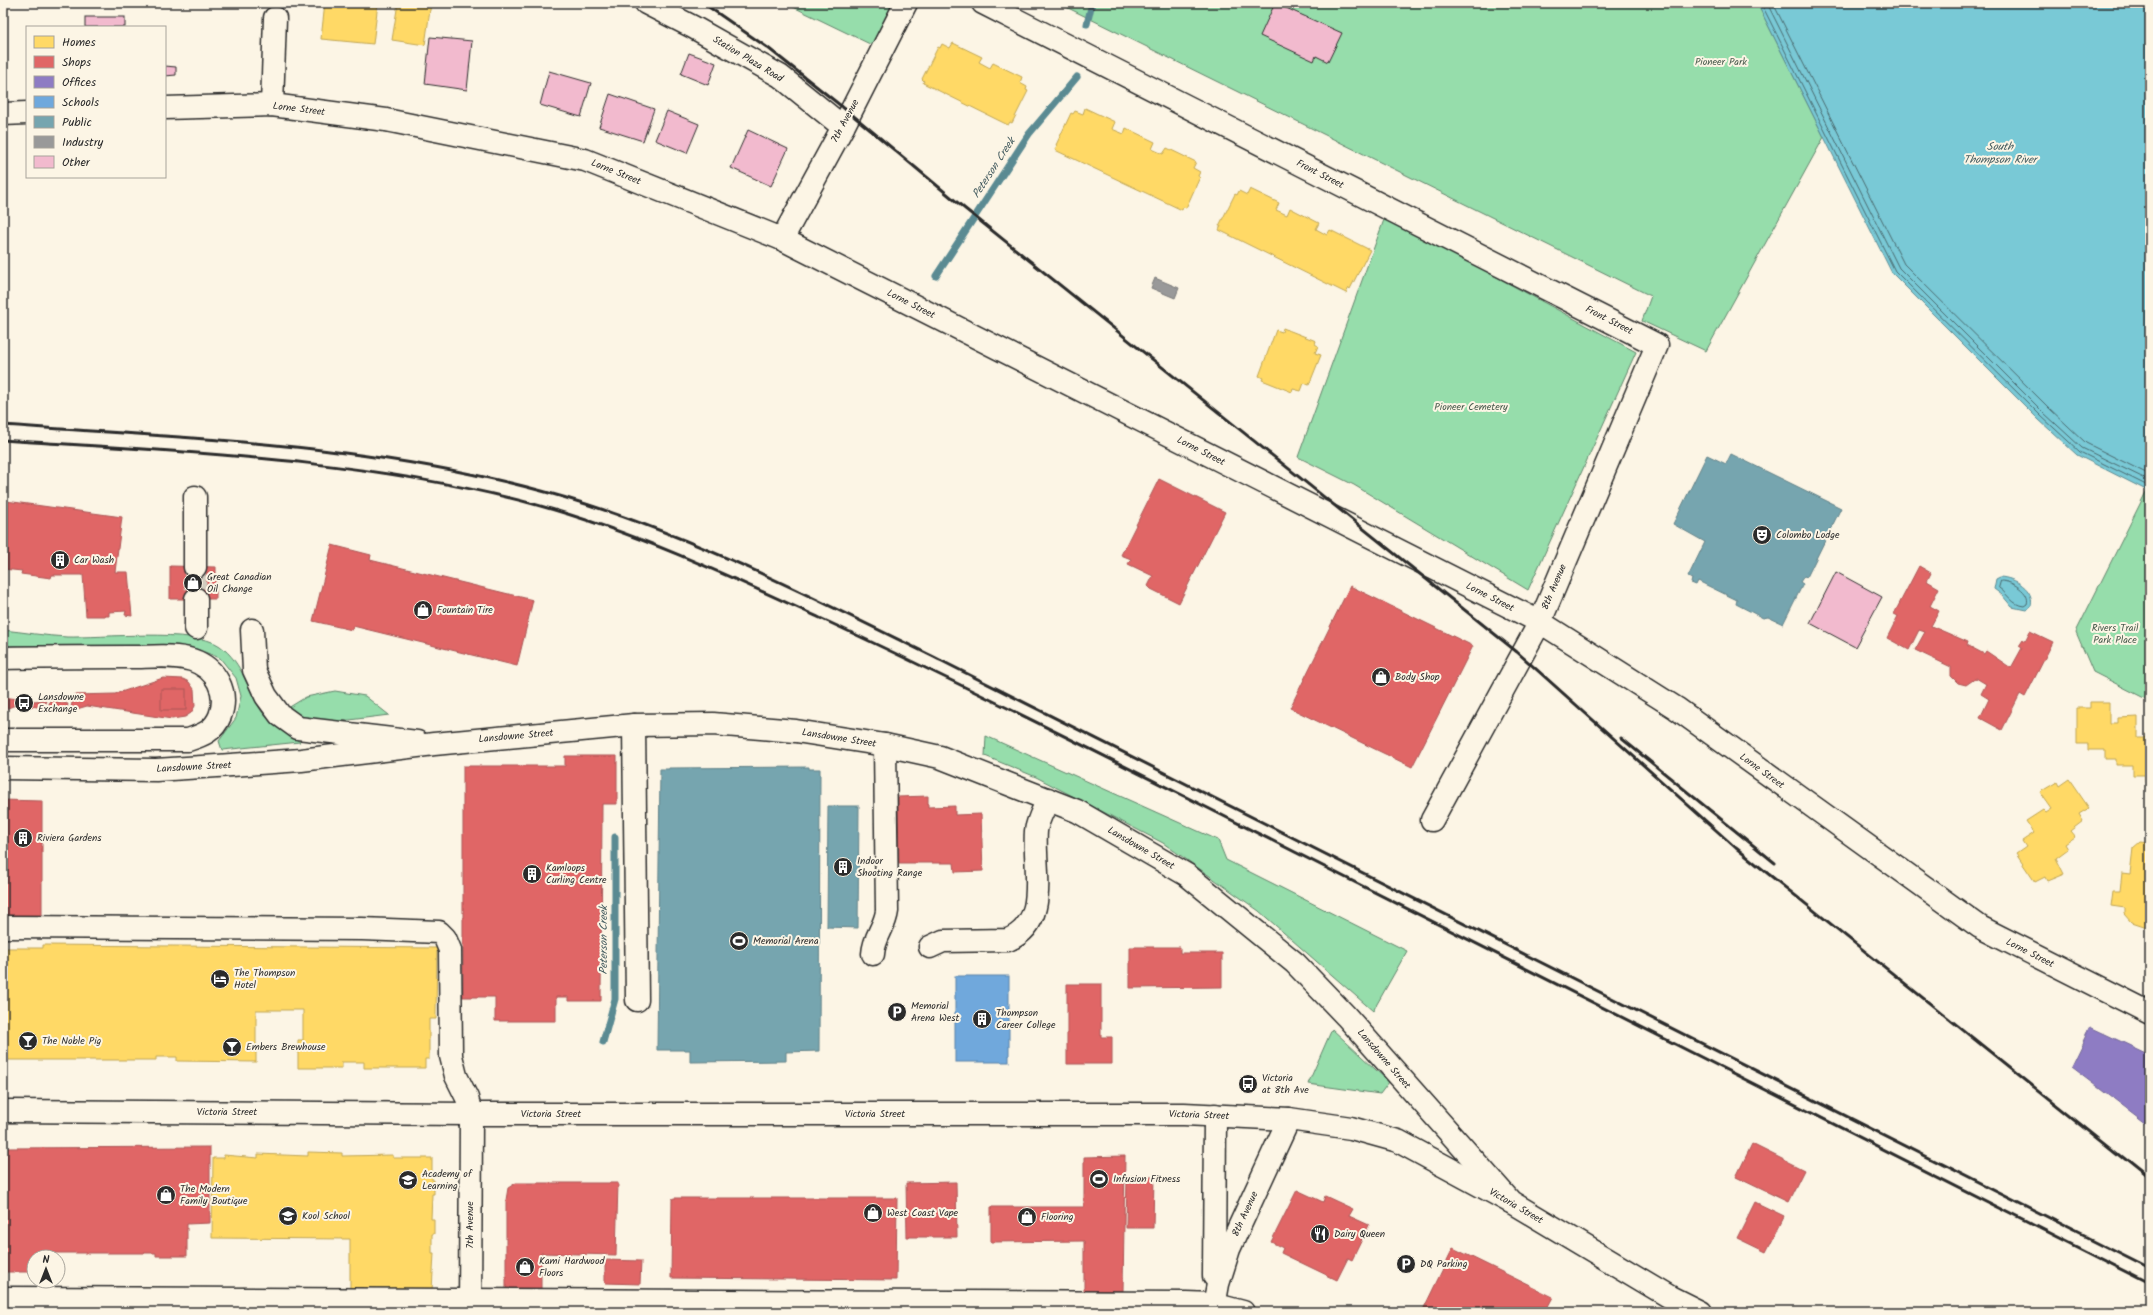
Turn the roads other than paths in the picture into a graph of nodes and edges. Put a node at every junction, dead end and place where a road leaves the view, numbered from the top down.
1 (646, 3) edge
2 (906, 3) edge
3 (983, 3) edge
4 (275, 18) dead end
5 (272, 105) junction
6 (166, 108) edge
7 (26, 113) edge
8 (3, 114) edge
9 (843, 127) junction
10 (782, 239) junction
11 (1657, 345) joint
12 (195, 497) dead end
13 (196, 567) tunnel mouth
14 (196, 599) tunnel mouth
15 (1540, 622) junction
16 (196, 628) dead end
17 (252, 630) dead end
18 (3, 658) edge
19 (634, 725) junction
20 (3, 740) edge
21 (434, 744) junction
22 (885, 745) junction
23 (3, 768) edge
24 (1048, 799) junction
25 (1432, 820) dead end
26 (3, 927) edge
27 (930, 947) dead end
28 (873, 954) dead end
29 (637, 1000) dead end
30 (2150, 1013) edge
31 (3, 1111) edge
32 (471, 1114) junction
33 (1216, 1115) junction
34 (1289, 1119) junction
35 (1510, 1202) junction
36 (3, 1298) edge
37 (470, 1306) edge
38 (1213, 1308) edge
39 (1243, 1312) edge
40 (1700, 1312) edge

1 - 9 street, Station Plaza Road
2 - 9 street, 7th Avenue
3 - 11 street, Front Street
4 - 5 street
5 - 6 street, Lorne Street
5 - 10 street, Lorne Street
7 - 8 street
9 - 10 street, 7th Avenue
10 - 15 street, Lorne Street
11 - 15 street, 8th Avenue
12 - 13 street
14 - 16 street
15 - 25 street, 8th Avenue
15 - 30 street, Lorne Street
17 - 21 street
18 - 20 street
19 - 21 street, Lansdowne Street
19 - 22 street, Lansdowne Street
19 - 29 street
21 - 23 street, Lansdowne Street
22 - 24 street, Lansdowne Street
22 - 28 street
24 - 27 street
24 - 35 street, Lansdowne Street
26 - 32 street, 7th Avenue
31 - 32 street, Victoria Street
32 - 33 street, Victoria Street
32 - 37 street, 7th Avenue
33 - 34 street, Victoria Street
33 - 38 street
34 - 35 street, Victoria Street
34 - 38 street, 8th Avenue
35 - 40 street, Victoria Street
36 - 37 street
37 - 38 street
38 - 39 street

